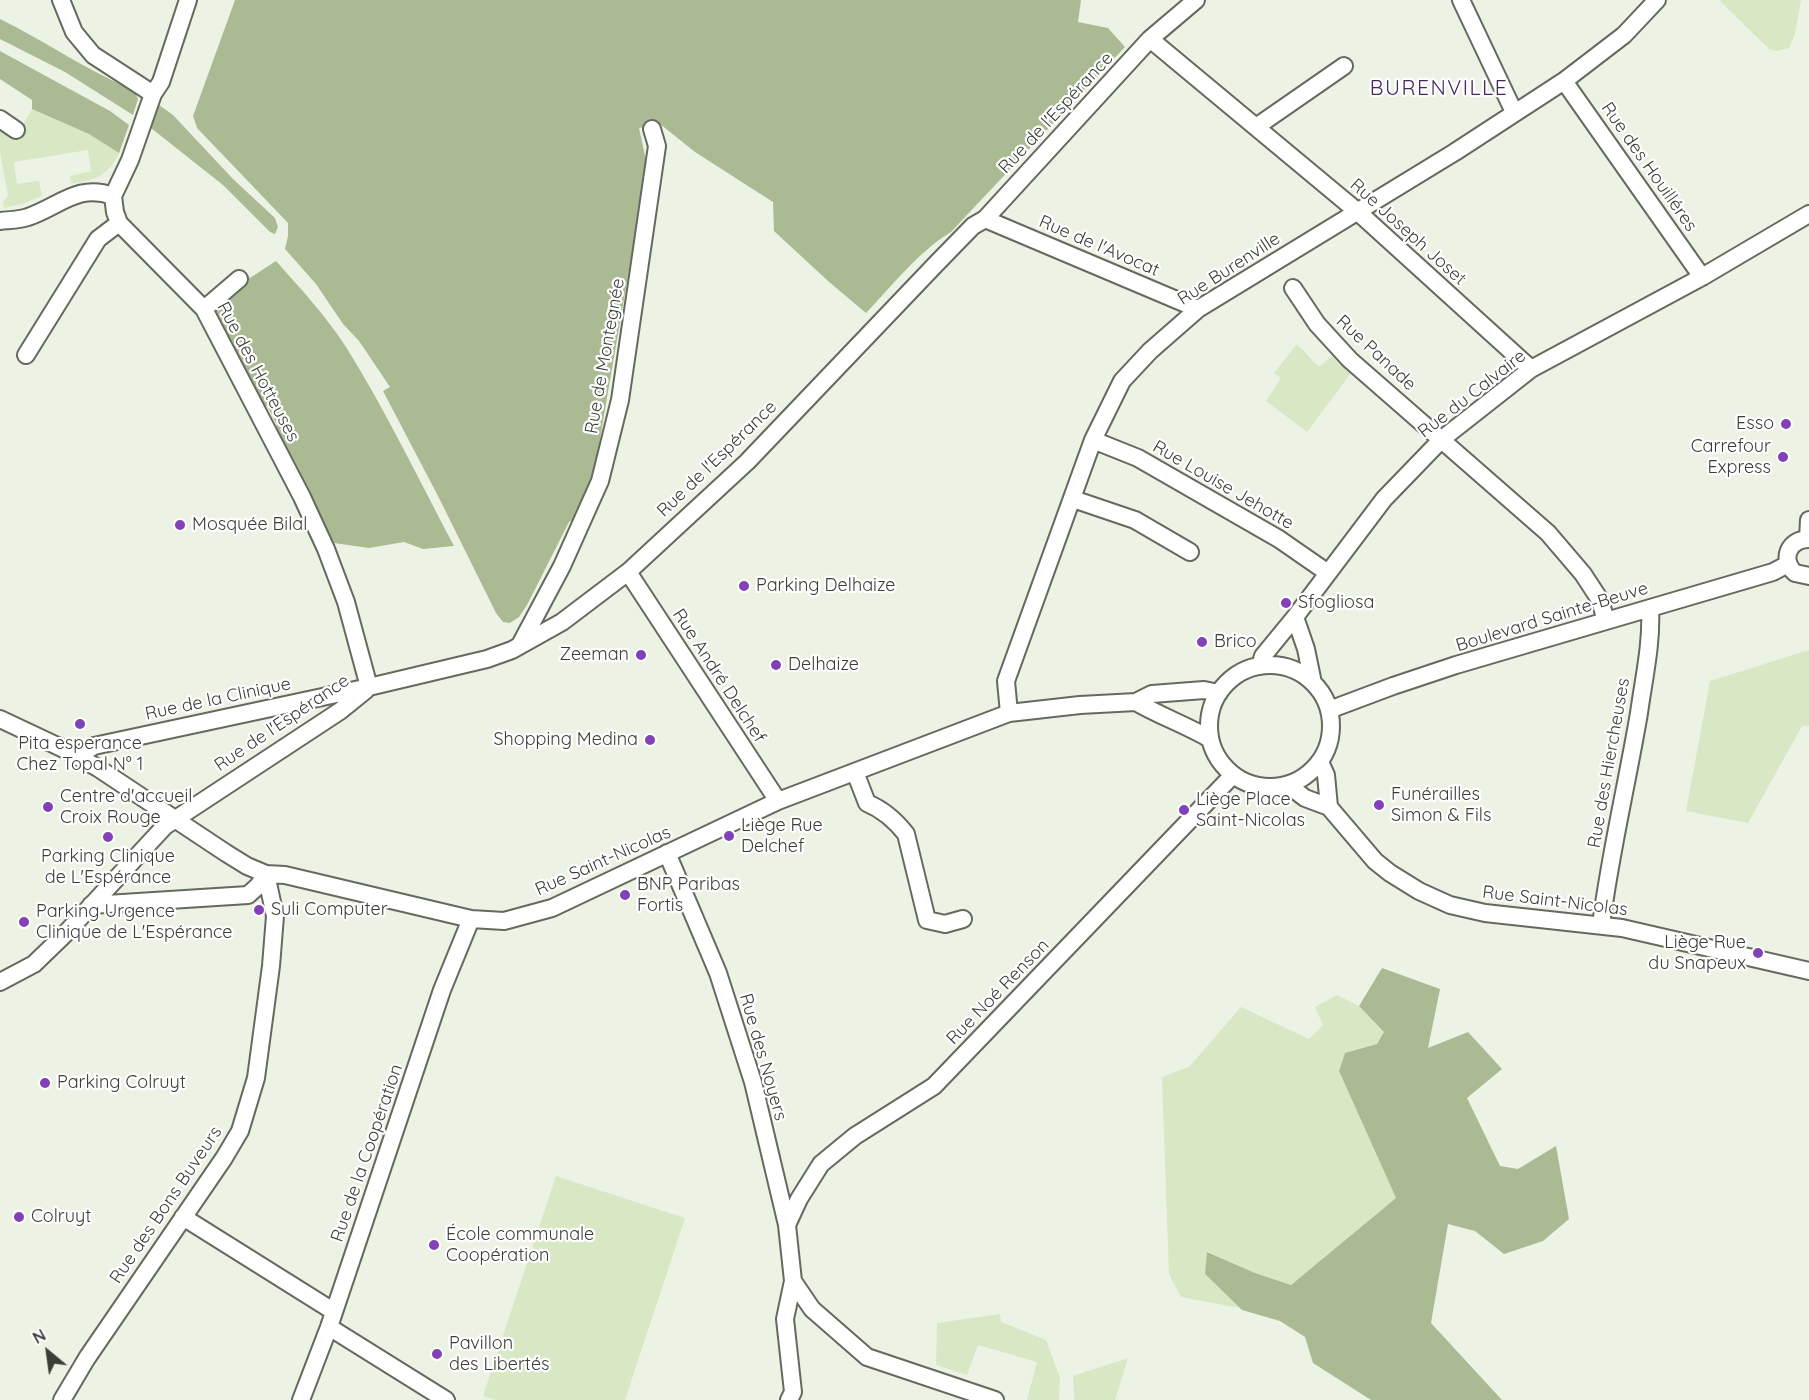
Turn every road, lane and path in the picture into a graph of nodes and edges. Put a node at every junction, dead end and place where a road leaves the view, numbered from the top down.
1 (61, 0) edge
2 (188, 0) edge
3 (1196, 0) edge
4 (1461, 0) edge
5 (1657, 0) edge
6 (1150, 39) junction
7 (1344, 66) dead end
8 (1564, 81) junction
9 (151, 101) junction
10 (1514, 112) junction
11 (0, 119) edge
12 (1256, 127) junction
13 (652, 129) dead end
14 (16, 130) dead end
15 (113, 196) junction
16 (1358, 212) junction
17 (1809, 214) edge
18 (985, 219) junction
19 (0, 221) edge
20 (118, 223) junction
21 (1702, 277) junction
22 (239, 279) dead end
23 (1293, 288) dead end
24 (204, 309) junction
25 (1198, 309) junction
26 (26, 355) dead end
27 (1531, 369) junction
28 (1442, 439) junction
29 (1093, 440) junction
30 (1073, 499) junction
31 (1809, 520) edge
32 (1809, 539) edge
33 (1190, 552) dead end
34 (1788, 564) junction
35 (628, 572) junction
36 (1328, 573) junction
37 (1809, 576) edge
38 (1650, 608) junction
39 (1295, 617) junction
40 (1606, 621) junction
41 (520, 645) junction
42 (1260, 666) junction
43 (1313, 683) junction
44 (369, 687) junction
45 (1219, 693) junction
46 (1136, 702) junction
47 (1329, 710) junction
48 (1010, 713) junction
49 (0, 719) edge
50 (1210, 740) junction
51 (78, 756) junction
52 (1320, 762) junction
53 (855, 772) junction
54 (1233, 775) junction
55 (1288, 785) junction
56 (778, 801) junction
57 (1329, 807) junction
58 (175, 819) junction
59 (662, 855) junction
60 (266, 874) junction
61 (92, 905) junction
62 (963, 919) dead end
63 (471, 920) junction
64 (1601, 925) junction
65 (1809, 970) edge
66 (0, 982) edge
67 (183, 1217) junction
68 (787, 1225) junction
69 (793, 1281) junction
70 (333, 1311) junction
71 (329, 1328) junction
72 (62, 1400) edge
73 (301, 1400) edge
74 (446, 1400) edge
75 (789, 1400) edge
76 (995, 1400) edge

1 - 9 street
2 - 9 street
3 - 6 street, Rue de l'Espérance
4 - 10 street
5 - 8 street, Rue Burenville
6 - 12 street, Rue Joseph Joset
6 - 18 street, Rue de l'Espérance
7 - 12 street
8 - 10 street, Rue Burenville
8 - 21 street, Rue des Houilléres
9 - 15 street
10 - 16 street, Rue Burenville
11 - 14 street
12 - 16 street, Rue Joseph Joset
13 - 41 street, Rue de Montegnée
15 - 19 street
15 - 20 street
16 - 25 street, Rue Burenville
16 - 27 street, Rue Joseph Joset
17 - 21 street, Rue du Calvaire
18 - 25 street, Rue de l'Avocat
18 - 35 street, Rue de l'Espérance
20 - 24 street, Rue des Hotteuses
20 - 26 street
21 - 27 street, Rue du Calvaire
22 - 24 street
23 - 28 street, Rue Panade
24 - 44 street, Rue des Hotteuses
25 - 29 street, Rue Burenville
27 - 28 street, Rue du Calvaire
28 - 36 street, Rue du Calvaire
28 - 40 street, Rue Panade
29 - 30 street, Rue Burenville
29 - 36 street, Rue Louise Jehotte
30 - 33 street
30 - 48 street, Rue Burenville
31 - 32 street
32 - 34 street
34 - 37 street
34 - 38 street, Boulevard Sainte-Beuve
35 - 41 street, Rue de l'Espérance
35 - 56 street, Rue André Delchef
36 - 39 street, Rue du Calvaire
38 - 40 street, Boulevard Sainte-Beuve
38 - 64 street, Rue des Hiercheuses
39 - 42 street, Rue du Calvaire
39 - 43 street
40 - 47 street, Boulevard Sainte-Beuve
41 - 44 street, Rue de l'Espérance
42 - 43 street
42 - 45 street
43 - 47 street
44 - 51 street, Rue de la Clinique
44 - 58 street, Rue de l'Espérance
45 - 46 street, Rue Saint-Nicolas
45 - 50 street
46 - 48 street, Rue Saint-Nicolas
46 - 50 street
47 - 52 street
48 - 53 street, Rue Saint-Nicolas
49 - 51 street, Rue Saint-Nicolas
50 - 54 street
51 - 58 street, Rue Saint-Nicolas
52 - 55 street
52 - 57 street
53 - 56 street, Rue Saint-Nicolas
53 - 62 street
54 - 55 street
54 - 68 street, Rue Noé Renson
55 - 57 street, Rue Saint-Nicolas
56 - 59 street, Rue Saint-Nicolas
57 - 64 street, Rue Saint-Nicolas
58 - 60 street, Rue Saint-Nicolas
58 - 61 street, Rue de l'Espérance
59 - 63 street, Rue Saint-Nicolas
59 - 68 street, Rue des Noyers
60 - 61 street
60 - 63 street, Rue Saint-Nicolas
60 - 67 street, Rue des Bons Buveurs
61 - 66 street, Rue de l'Espérance
63 - 70 street, Rue de la Coopération
64 - 65 street, Rue Saint-Nicolas
67 - 70 street
67 - 72 street, Rue des Bons Buveurs
68 - 69 street, Rue des Noyers
69 - 75 street
69 - 76 street
70 - 71 street, Rue de la Coopération
71 - 73 street, Rue de la Coopération
71 - 74 street

